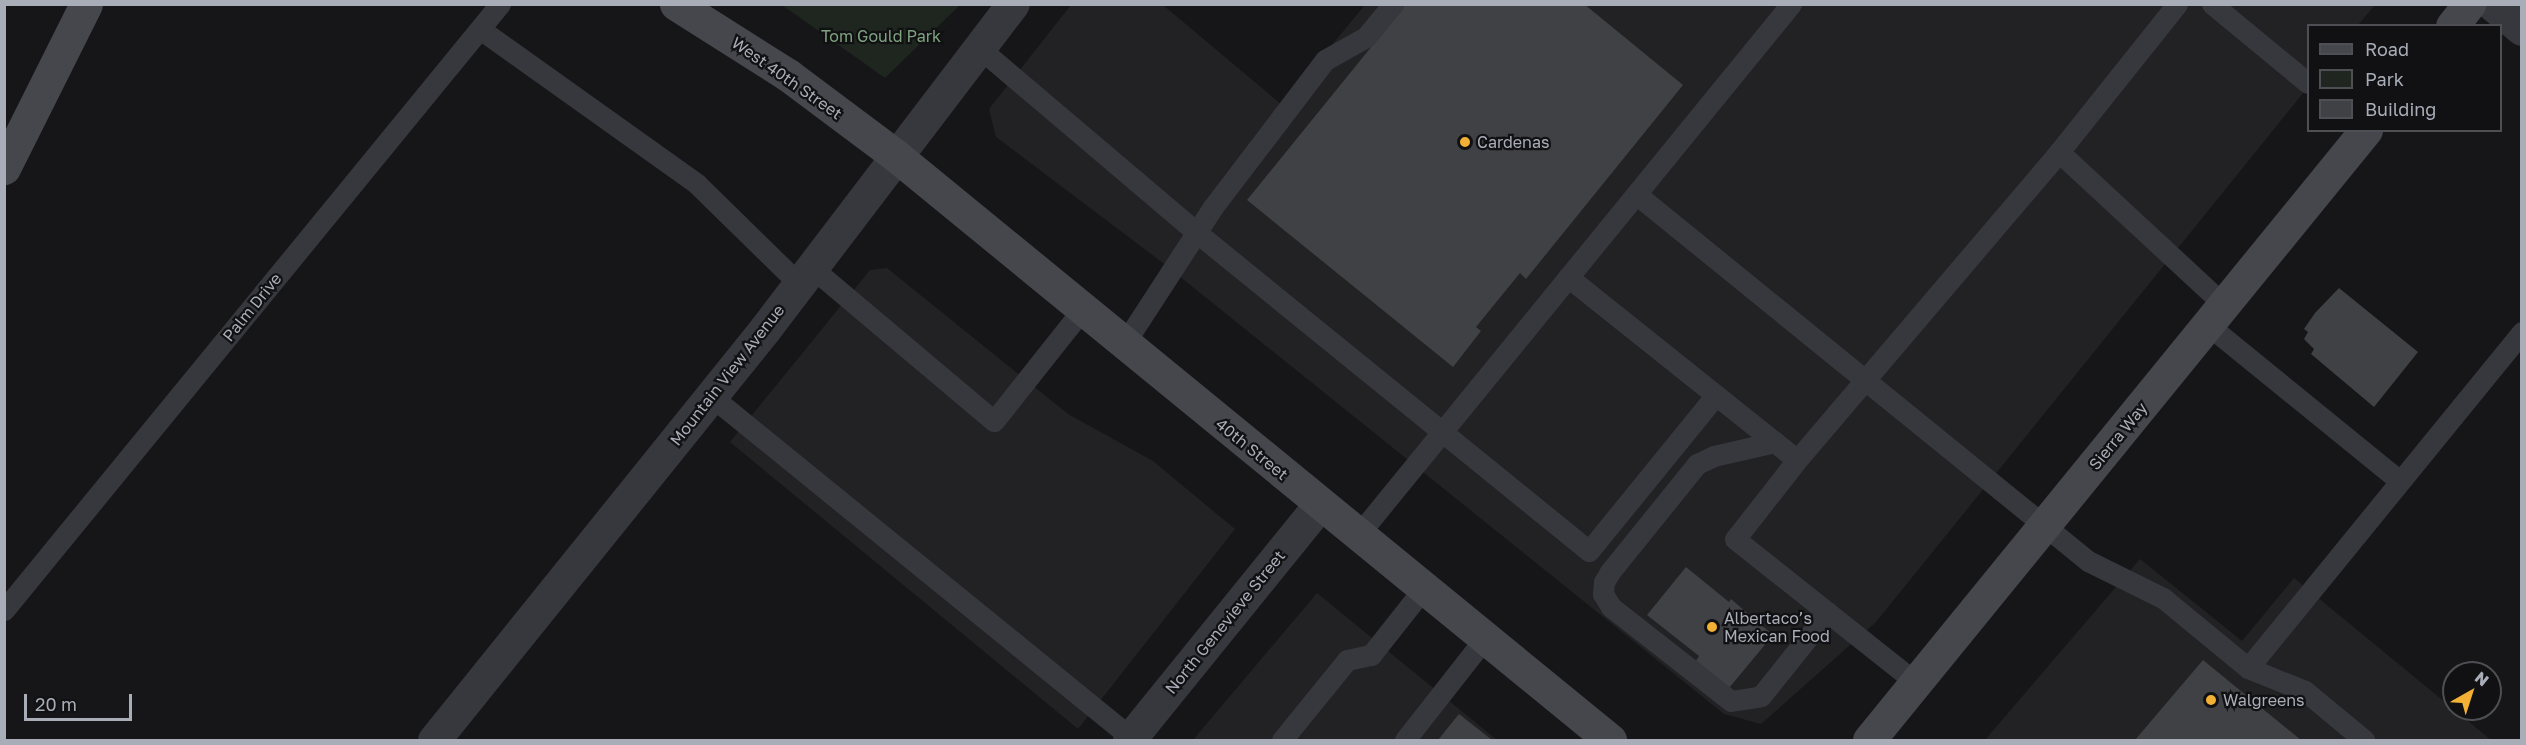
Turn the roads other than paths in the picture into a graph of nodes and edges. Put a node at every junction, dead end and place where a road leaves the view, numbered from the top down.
1 (86, 4) edge
2 (500, 4) edge
3 (676, 4) edge
4 (1014, 4) edge
5 (1393, 4) edge
6 (1791, 4) edge
7 (2177, 4) edge
8 (2212, 4) edge
9 (2469, 4) edge
10 (2492, 4) edge
11 (2454, 24) edge
12 (480, 29) junction
13 (2522, 29) edge
14 (978, 47) junction
15 (2307, 82) edge
16 (2364, 132) edge
17 (2059, 152) junction
18 (895, 155) junction
19 (4, 168) edge
20 (1636, 194) junction
21 (1196, 232) junction
22 (805, 275) junction
23 (1568, 277) junction
24 (1082, 310) junction
25 (2216, 315) junction
26 (2522, 332) edge
27 (1124, 344) junction
28 (1865, 382) junction
29 (1716, 395) junction
30 (711, 396) junction
31 (1441, 433) junction
32 (1775, 442) junction
33 (1797, 460) junction
34 (2400, 481) junction
35 (1320, 504) junction
36 (2044, 527) junction
37 (1358, 535) junction
38 (1424, 588) junction
39 (4, 610) edge
40 (1828, 612) junction
41 (1485, 638) junction
42 (2248, 668) junction
43 (1917, 682) junction
44 (1132, 740) edge
45 (434, 741) edge
46 (1282, 741) edge
47 (1405, 741) edge
48 (1610, 741) edge
49 (1869, 741) edge
50 (2364, 741) edge

1 - 19 main road
2 - 12 lane, Palm Drive
3 - 18 main road, West 40th Street
4 - 14 street, Mountain View Avenue
5 - 21 lane
6 - 20 lane
7 - 17 lane
8 - 15 lane
9 - 11 main road
10 - 13 street
12 - 22 lane
12 - 39 lane, Palm Drive
14 - 18 street, Mountain View Avenue
14 - 21 lane
16 - 25 main road, Sierra Way
17 - 25 lane
17 - 28 lane
18 - 22 street, Mountain View Avenue
18 - 24 main road, 40th Street
20 - 23 lane
20 - 28 lane
21 - 27 lane
21 - 31 lane
22 - 24 lane
22 - 30 street, Mountain View Avenue
23 - 29 lane
23 - 31 lane
24 - 27 main road, 40th Street
25 - 34 lane
25 - 36 main road, Sierra Way
26 - 34 lane
27 - 35 main road, 40th Street
28 - 33 lane
28 - 36 lane
29 - 31 lane
29 - 32 lane
30 - 44 lane
30 - 45 street, Mountain View Avenue
31 - 37 lane
32 - 33 lane
32 - 40 lane
33 - 40 lane
34 - 42 lane
35 - 37 main road, 40th Street
35 - 44 street, North Genevieve Street
36 - 42 lane
36 - 43 main road, Sierra Way
37 - 38 main road, 40th Street
38 - 41 main road, 40th Street
38 - 46 lane
40 - 43 lane
41 - 47 lane
41 - 48 main road, 40th Street
42 - 50 lane
43 - 49 main road, Sierra Way

